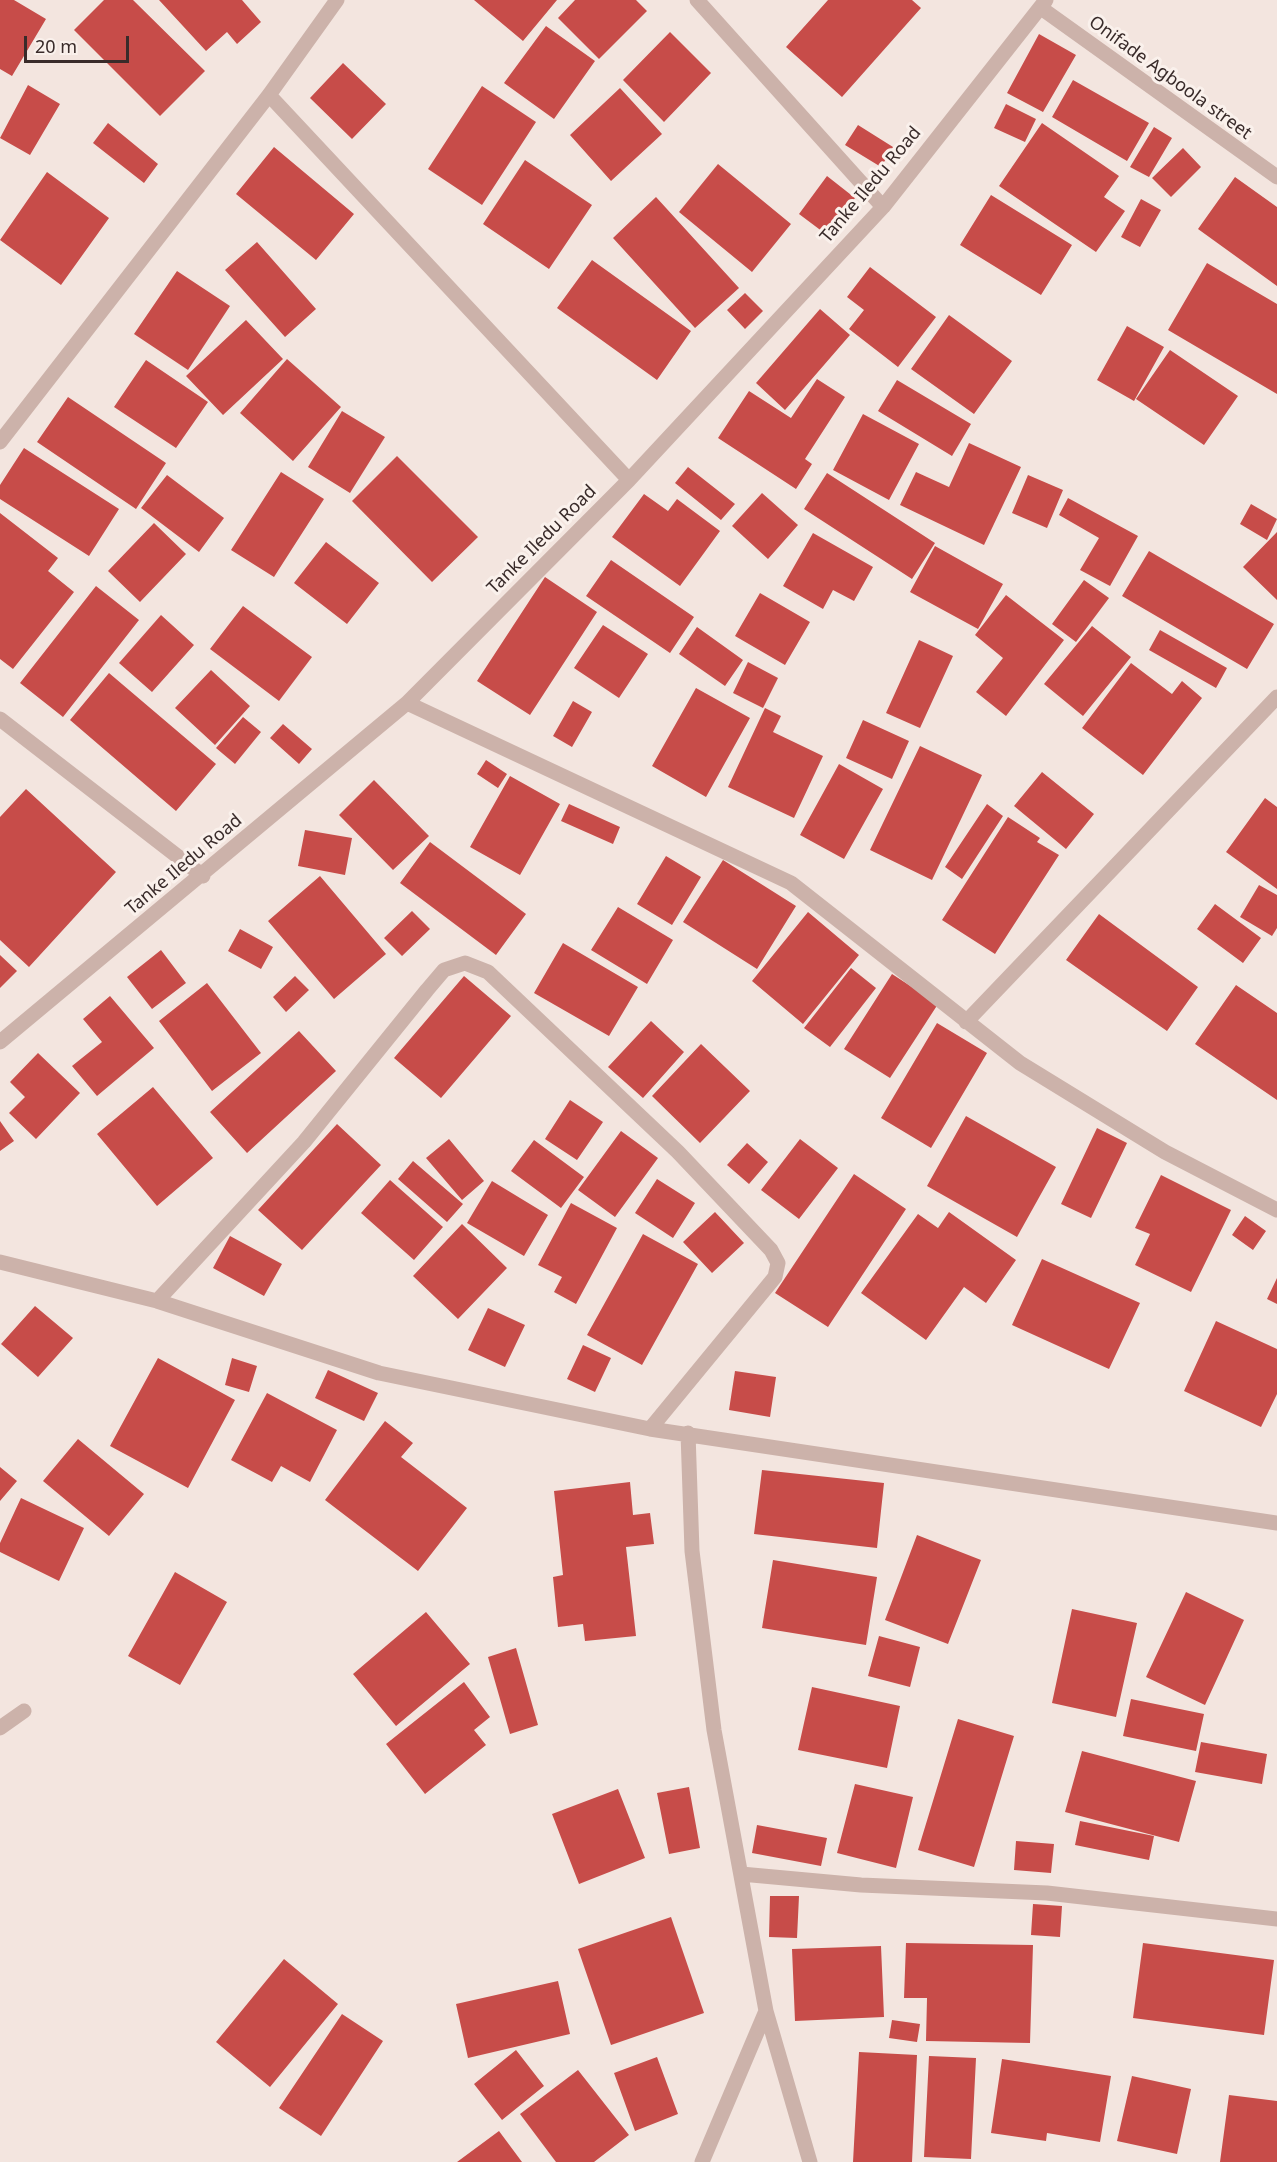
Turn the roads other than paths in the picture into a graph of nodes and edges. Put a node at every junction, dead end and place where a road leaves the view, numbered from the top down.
1 (337, 0) edge
2 (697, 0) edge
3 (1043, 4) edge
4 (269, 95) junction
5 (1277, 177) edge
6 (883, 207) junction
7 (0, 442) edge
8 (629, 480) junction
9 (1277, 696) edge
10 (407, 703) junction
11 (0, 719) edge
12 (202, 876) junction
13 (966, 1022) junction
14 (0, 1042) edge
15 (1277, 1210) edge
16 (0, 1262) edge
17 (157, 1301) junction
18 (650, 1429) junction
19 (688, 1433) junction
20 (1277, 1523) edge
21 (24, 1711) dead end
22 (0, 1728) edge
23 (741, 1874) junction
24 (1277, 1919) edge
25 (766, 2011) junction
26 (702, 2162) edge
27 (810, 2162) edge

1 - 4 street
2 - 6 street
3 - 5 street, Onifade Agboola street
3 - 6 street, Tanke Iledu Road
4 - 7 street
4 - 8 street
6 - 8 street, Tanke Iledu Road
8 - 10 street, Tanke Iledu Road
9 - 13 street
10 - 12 street, Tanke Iledu Road
10 - 13 street
11 - 12 street
12 - 14 street, Tanke Iledu Road
13 - 15 street
16 - 17 street
17 - 18 street
17 - 18 street
18 - 19 street
19 - 20 street
19 - 23 street
21 - 22 street
23 - 24 street
23 - 25 street
25 - 26 street
25 - 27 street

